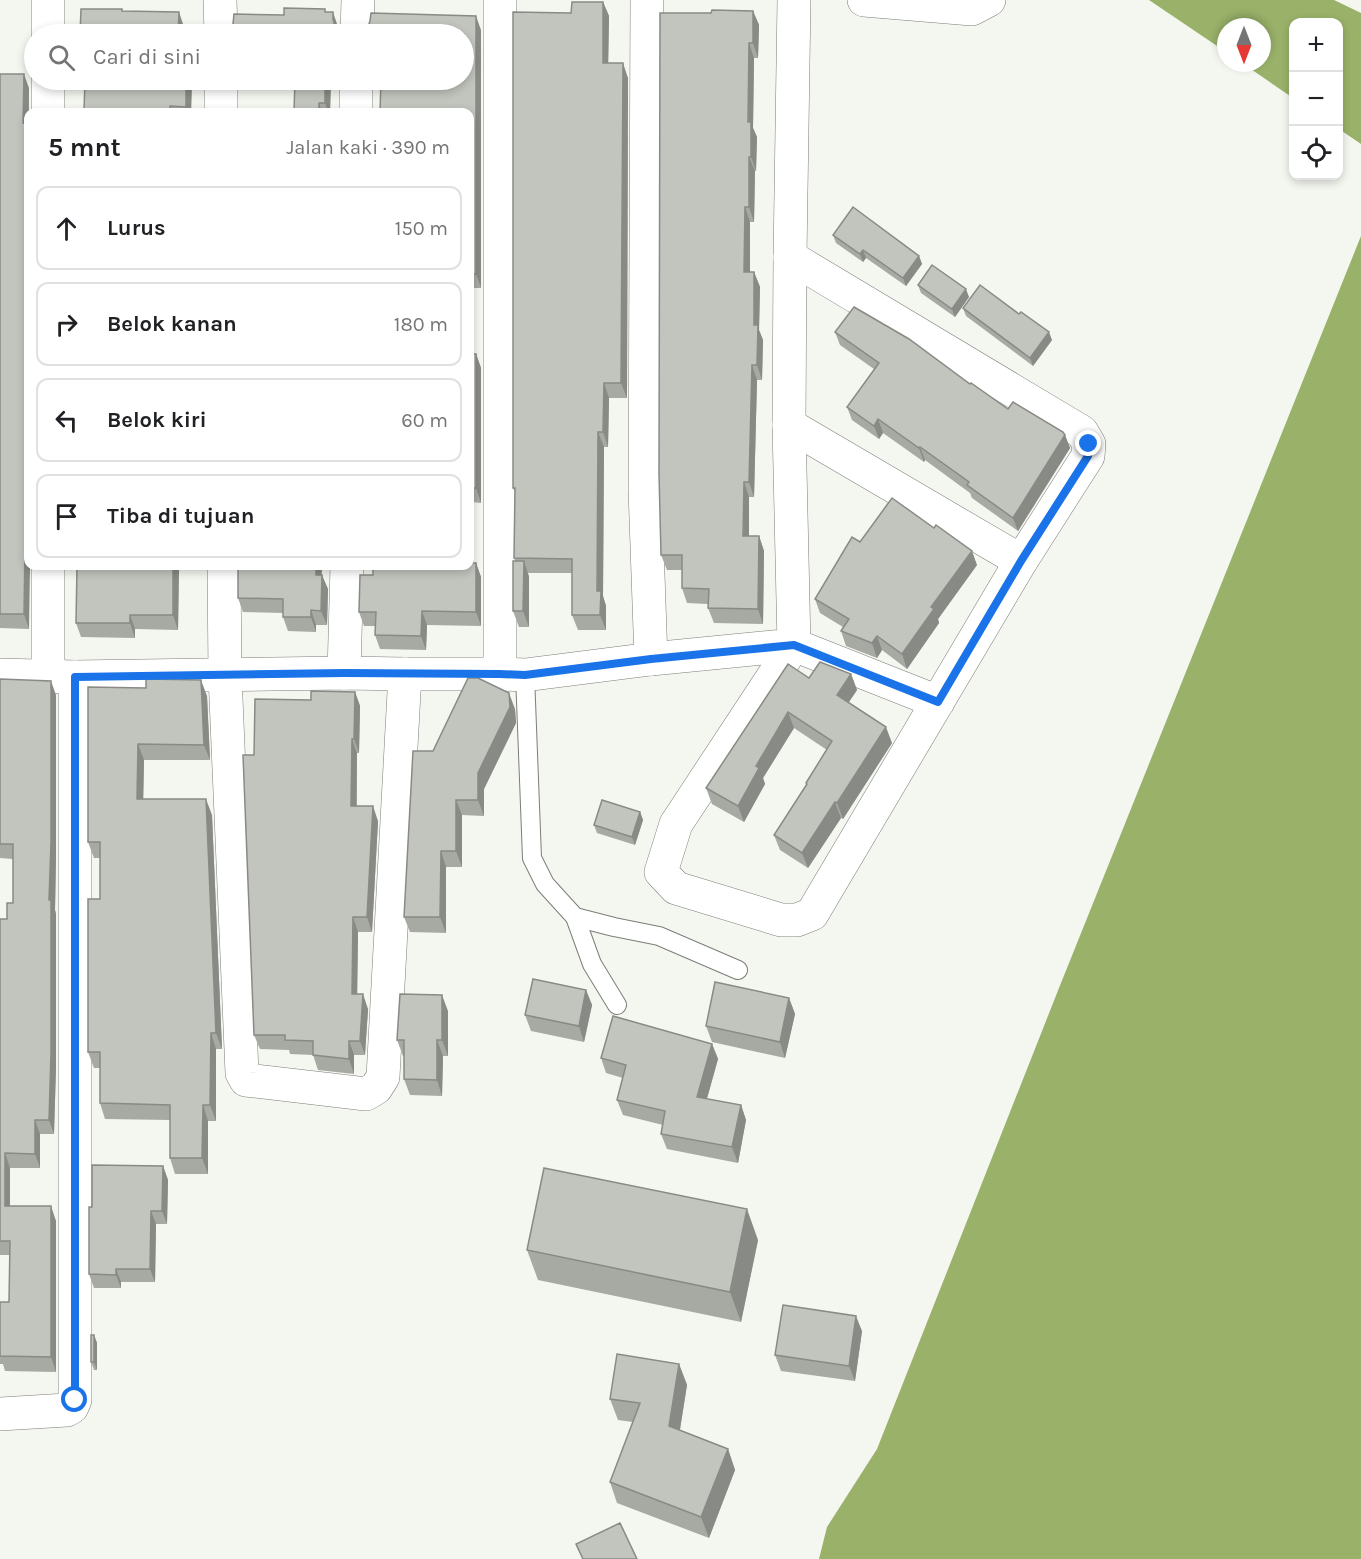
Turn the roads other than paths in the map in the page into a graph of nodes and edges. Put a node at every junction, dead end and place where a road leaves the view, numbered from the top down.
1 (48, 0) edge
2 (220, 0) edge
3 (358, 0) edge
4 (500, 0) edge
5 (647, 0) edge
6 (794, 0) edge
7 (864, 0) edge
8 (989, 0) edge
9 (48, 24) edge
10 (221, 24) edge
11 (357, 24) edge
12 (48, 90) edge
13 (221, 90) edge
14 (356, 90) edge
15 (48, 108) edge
16 (221, 108) edge
17 (356, 108) edge
18 (789, 257) junction
19 (789, 424) junction
20 (1021, 561) junction
21 (48, 570) edge
22 (224, 570) edge
23 (346, 570) edge
24 (794, 645) junction
25 (651, 659) junction
26 (344, 673) junction
27 (405, 674) junction
28 (0, 675) edge
29 (225, 675) junction
30 (513, 675) junction
31 (61, 676) junction
32 (938, 702) junction
33 (575, 917) junction
34 (738, 970) dead end
35 (617, 1005) dead end
36 (0, 1414) edge

1 - 9 street
2 - 10 street
3 - 11 street
4 - 30 street
5 - 25 street
6 - 18 street
7 - 8 street
12 - 15 street
13 - 16 street
14 - 17 street
18 - 19 street
18 - 20 street
19 - 20 street
19 - 24 street
20 - 32 street
21 - 31 street
22 - 29 street
23 - 26 street
24 - 25 street
24 - 32 street
24 - 32 street
25 - 30 street
26 - 27 street
26 - 29 street
27 - 29 street
27 - 30 street
28 - 31 street
29 - 31 street
30 - 33 lane
31 - 36 street
33 - 34 lane
33 - 35 lane

